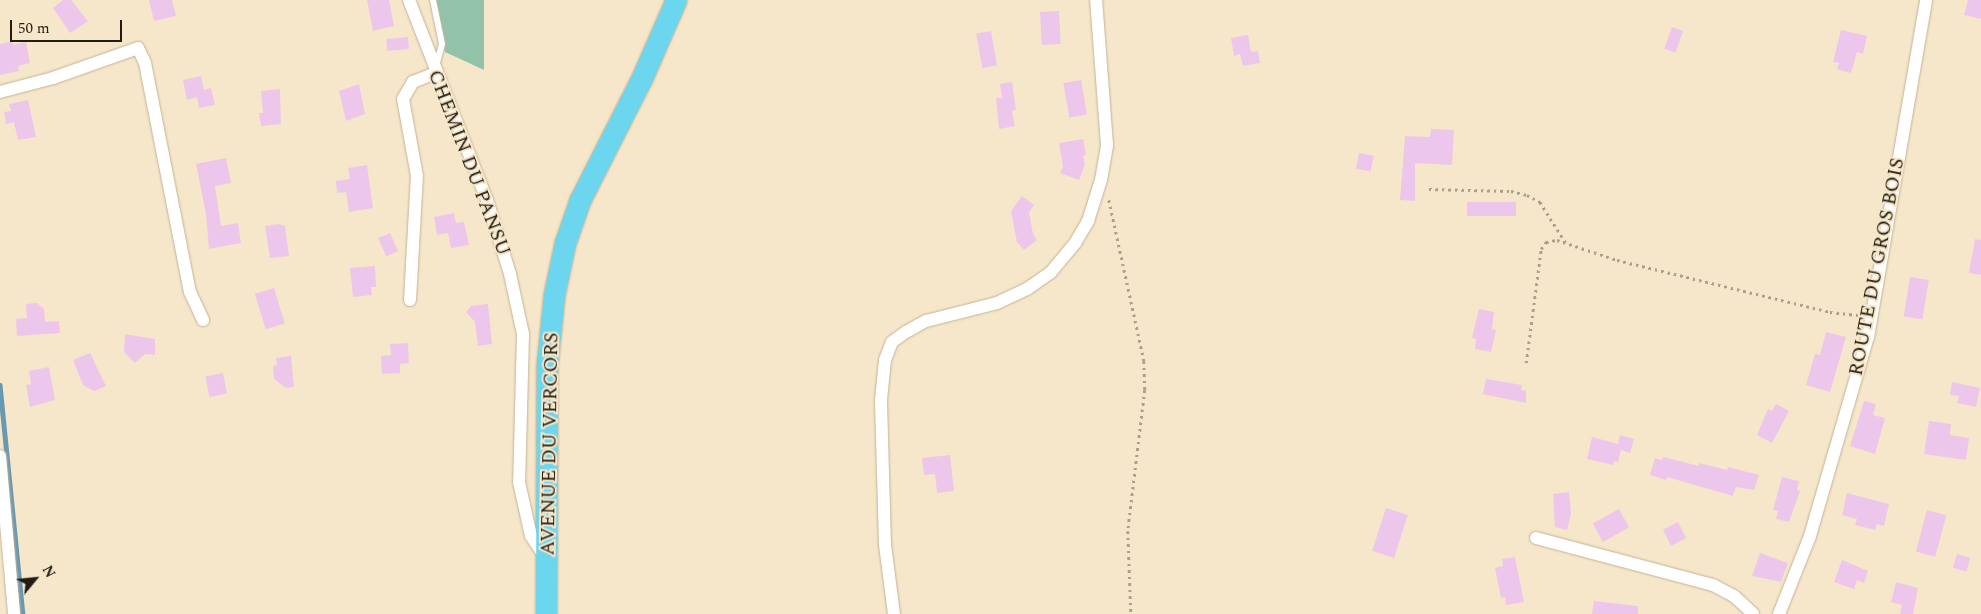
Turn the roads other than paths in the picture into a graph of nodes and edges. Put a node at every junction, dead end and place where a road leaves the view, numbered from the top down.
1 (409, 0) edge
2 (433, 0) edge
3 (676, 0) edge
4 (1096, 0) edge
5 (1926, 0) edge
6 (435, 73) junction
7 (0, 92) edge
8 (410, 300) dead end
9 (203, 320) dead end
10 (0, 456) edge
11 (1536, 538) dead end
12 (548, 561) junction
13 (14, 614) edge
14 (546, 614) edge
15 (894, 614) edge
16 (1753, 614) edge
17 (1779, 614) edge

1 - 6 street, CHEMIN DU PANSU
2 - 6 lane
3 - 12 main road, AVENUE DU VERCORS
4 - 15 street
5 - 17 street, ROUTE DU GROS BOIS
6 - 8 street
6 - 12 street, CHEMIN DU PANSU
7 - 9 street
10 - 13 street
11 - 16 street
12 - 14 main road, AVENUE DU VERCORS

